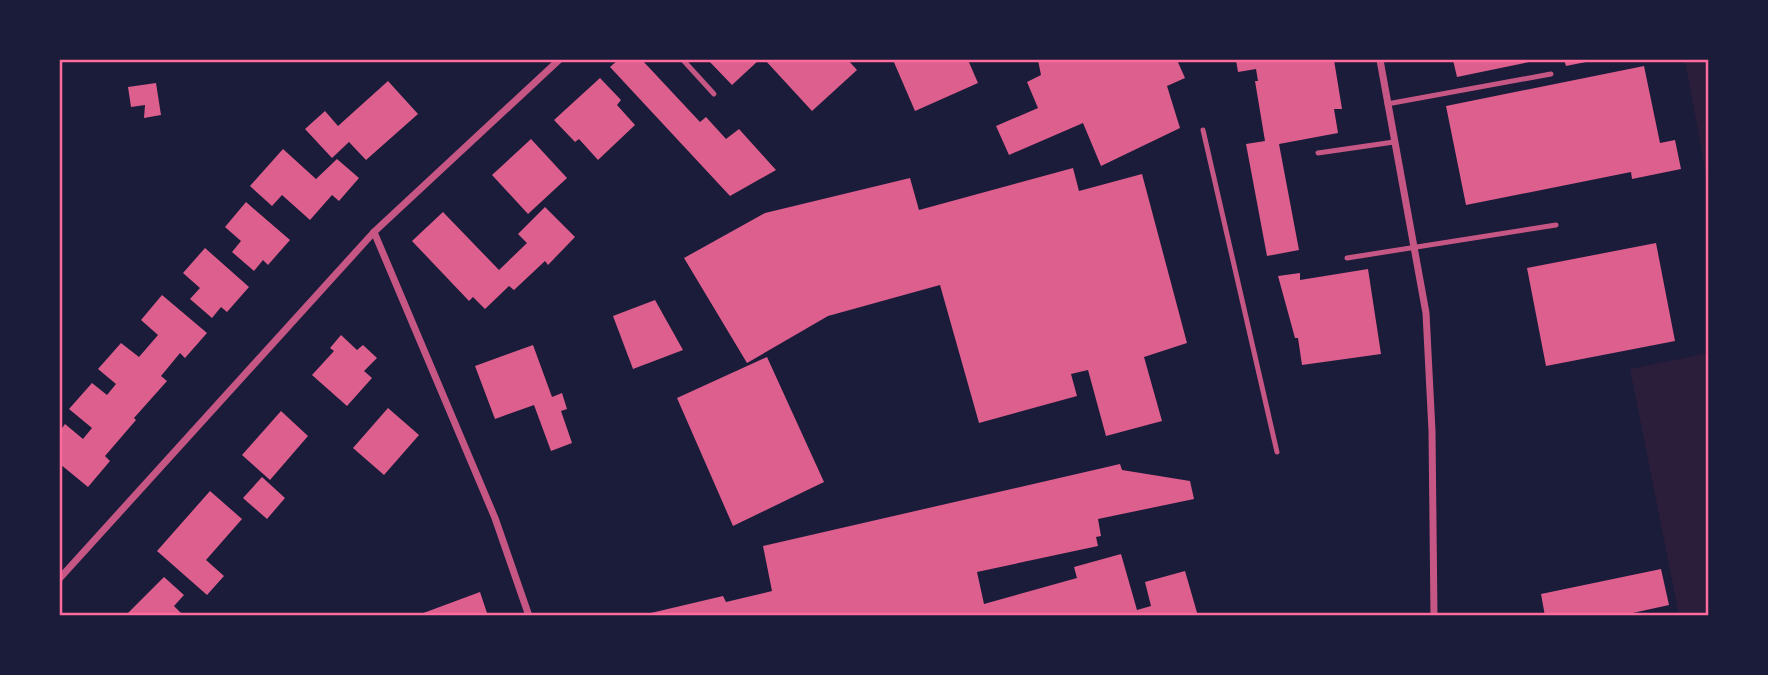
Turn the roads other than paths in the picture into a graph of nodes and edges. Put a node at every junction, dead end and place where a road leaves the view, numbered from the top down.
1 (559, 60) edge
2 (682, 60) edge
3 (1380, 60) edge
4 (1551, 74) dead end
5 (714, 94) dead end
6 (1387, 104) junction
7 (1203, 130) dead end
8 (1394, 142) junction
9 (1318, 153) dead end
10 (1556, 225) dead end
11 (374, 232) junction
12 (1414, 249) junction
13 (1347, 258) dead end
14 (1277, 452) dead end
15 (60, 578) edge
16 (529, 615) edge
17 (1434, 615) edge

1 - 11 street
2 - 5 lane
3 - 6 street
4 - 6 lane
6 - 8 street
7 - 14 lane
8 - 9 lane
8 - 12 street
10 - 12 lane
11 - 15 street
11 - 16 street
12 - 13 lane
12 - 17 street

